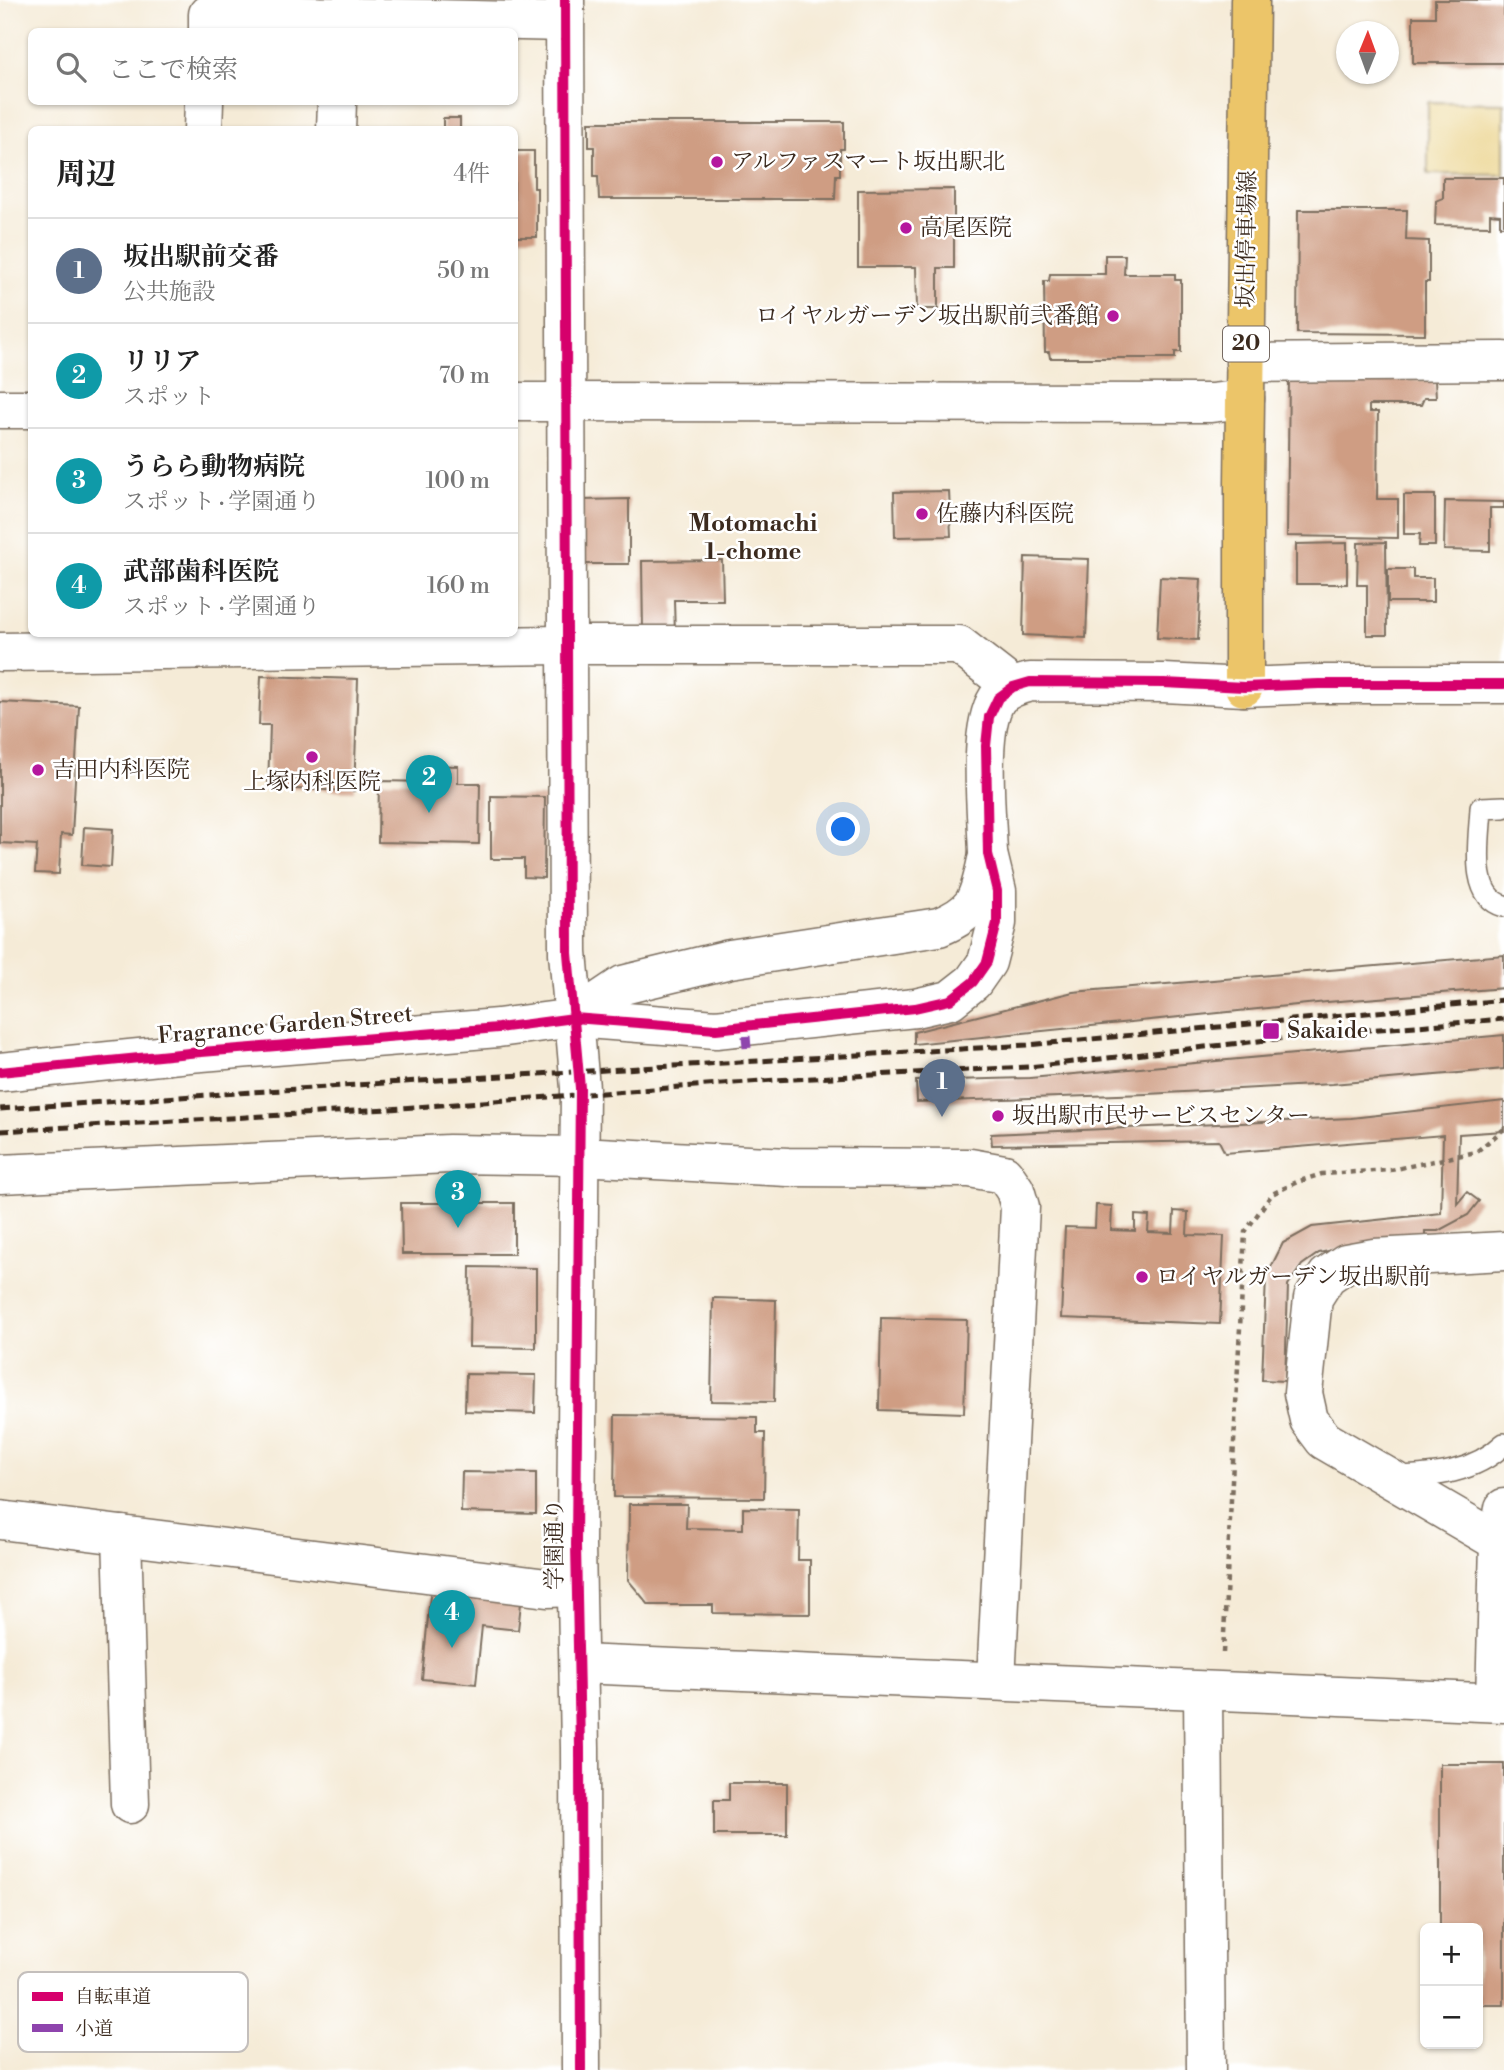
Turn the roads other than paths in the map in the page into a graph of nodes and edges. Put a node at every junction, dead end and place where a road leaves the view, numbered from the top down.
1 (1250, 0) edge
2 (565, 11) edge
3 (341, 16) edge
4 (208, 28) edge
5 (204, 105) edge
6 (337, 105) edge
7 (203, 126) edge
8 (336, 126) edge
9 (1504, 361) edge
10 (1245, 381) junction
11 (565, 401) junction
12 (518, 402) edge
13 (0, 409) edge
14 (28, 409) edge
15 (565, 645) junction
16 (0, 652) edge
17 (1504, 684) edge
18 (1013, 687) junction
19 (1244, 687) junction
20 (1504, 807) edge
21 (988, 854) junction
22 (1504, 906) edge
23 (574, 1017) junction
24 (0, 1072) edge
25 (580, 1156) junction
26 (0, 1174) edge
27 (1504, 1251) edge
28 (1504, 1444) edge
29 (1390, 1477) junction
30 (0, 1520) edge
31 (1502, 1525) edge
32 (122, 1535) junction
33 (576, 1587) junction
34 (579, 1664) junction
35 (996, 1680) junction
36 (1203, 1691) junction
37 (1499, 1702) edge
38 (130, 1804) dead end
39 (581, 2070) edge
40 (1206, 2070) edge

1 - 10 main road, 坂出停車場線 / 20
2 - 3 street
2 - 11 street, 学園通り
3 - 4 street
5 - 7 street
6 - 8 street
9 - 10 street
10 - 11 street
10 - 19 main road, 坂出停車場線 / 20
11 - 12 street
11 - 15 street, 学園通り
13 - 14 street
15 - 16 street
15 - 18 street
15 - 23 street, 学園通り
17 - 19 street
18 - 19 street
18 - 21 street
20 - 22 lane
21 - 23 street
21 - 23 street
23 - 24 street, Fragrance Garden Street
23 - 25 street, 学園通り
25 - 26 street
25 - 33 street, 学園通り
25 - 35 street
27 - 29 street
28 - 29 lane
29 - 31 street
30 - 32 street
31 - 37 street
32 - 33 street
32 - 38 street
33 - 34 street, 学園通り
34 - 35 street
34 - 39 street, 学園通り
35 - 36 street
36 - 37 street
36 - 40 street

